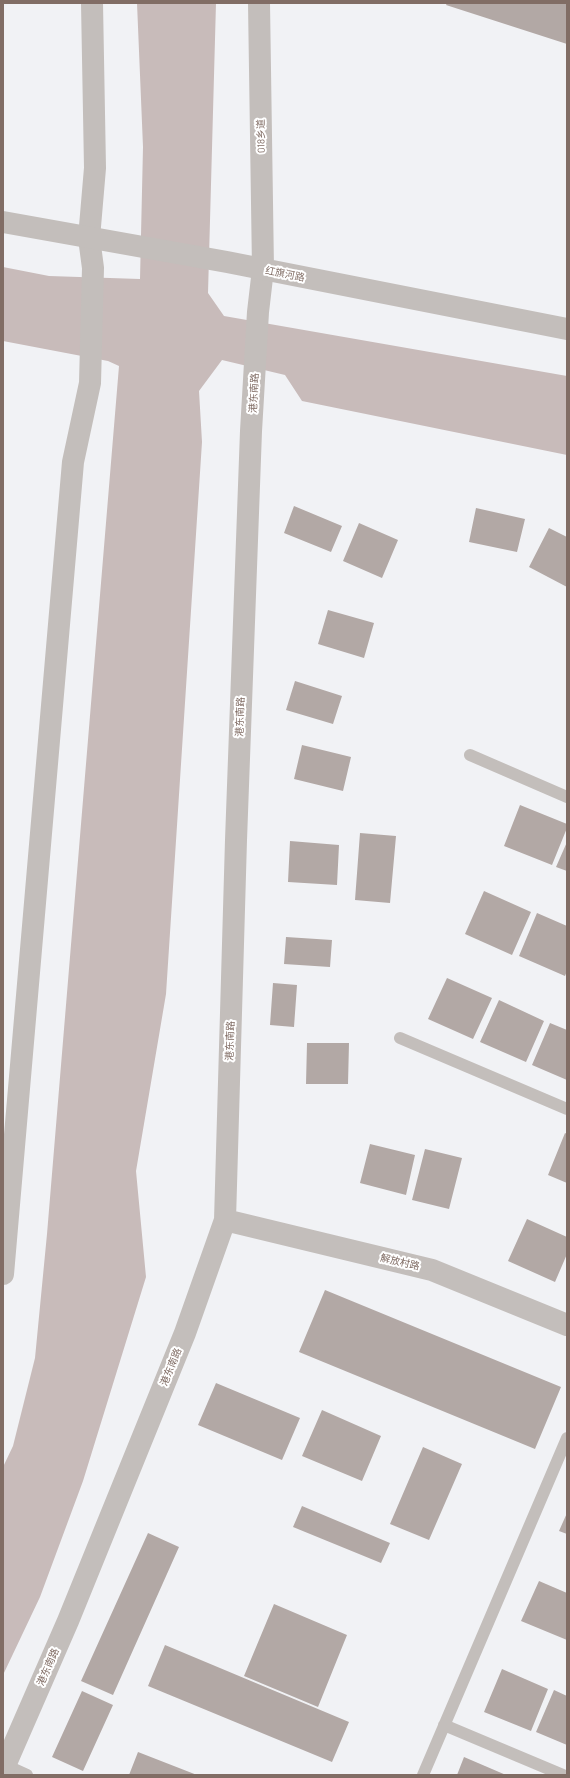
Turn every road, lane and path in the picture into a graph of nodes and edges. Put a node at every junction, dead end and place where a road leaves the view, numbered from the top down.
1 (92, 3) edge
2 (259, 3) edge
3 (3, 222) edge
4 (90, 238) junction
5 (263, 269) junction
6 (567, 329) edge
7 (470, 755) dead end
8 (567, 797) edge
9 (400, 1038) dead end
10 (567, 1109) edge
11 (225, 1220) junction
12 (3, 1274) edge
13 (567, 1325) edge
14 (567, 1438) edge
15 (444, 1725) junction
16 (4, 1768) edge
17 (27, 1775) edge
18 (423, 1775) edge
19 (563, 1775) edge

1 - 4 street
2 - 5 street, 018乡道
3 - 4 street, 红旗河路
4 - 5 street, 红旗河路
4 - 12 street
5 - 6 street, 红旗河路
5 - 11 street, 港东南路
7 - 8 lane
9 - 10 lane
11 - 13 street, 解放村路
11 - 16 street, 港东南路
14 - 15 lane
15 - 18 lane
15 - 19 lane
16 - 17 lane

